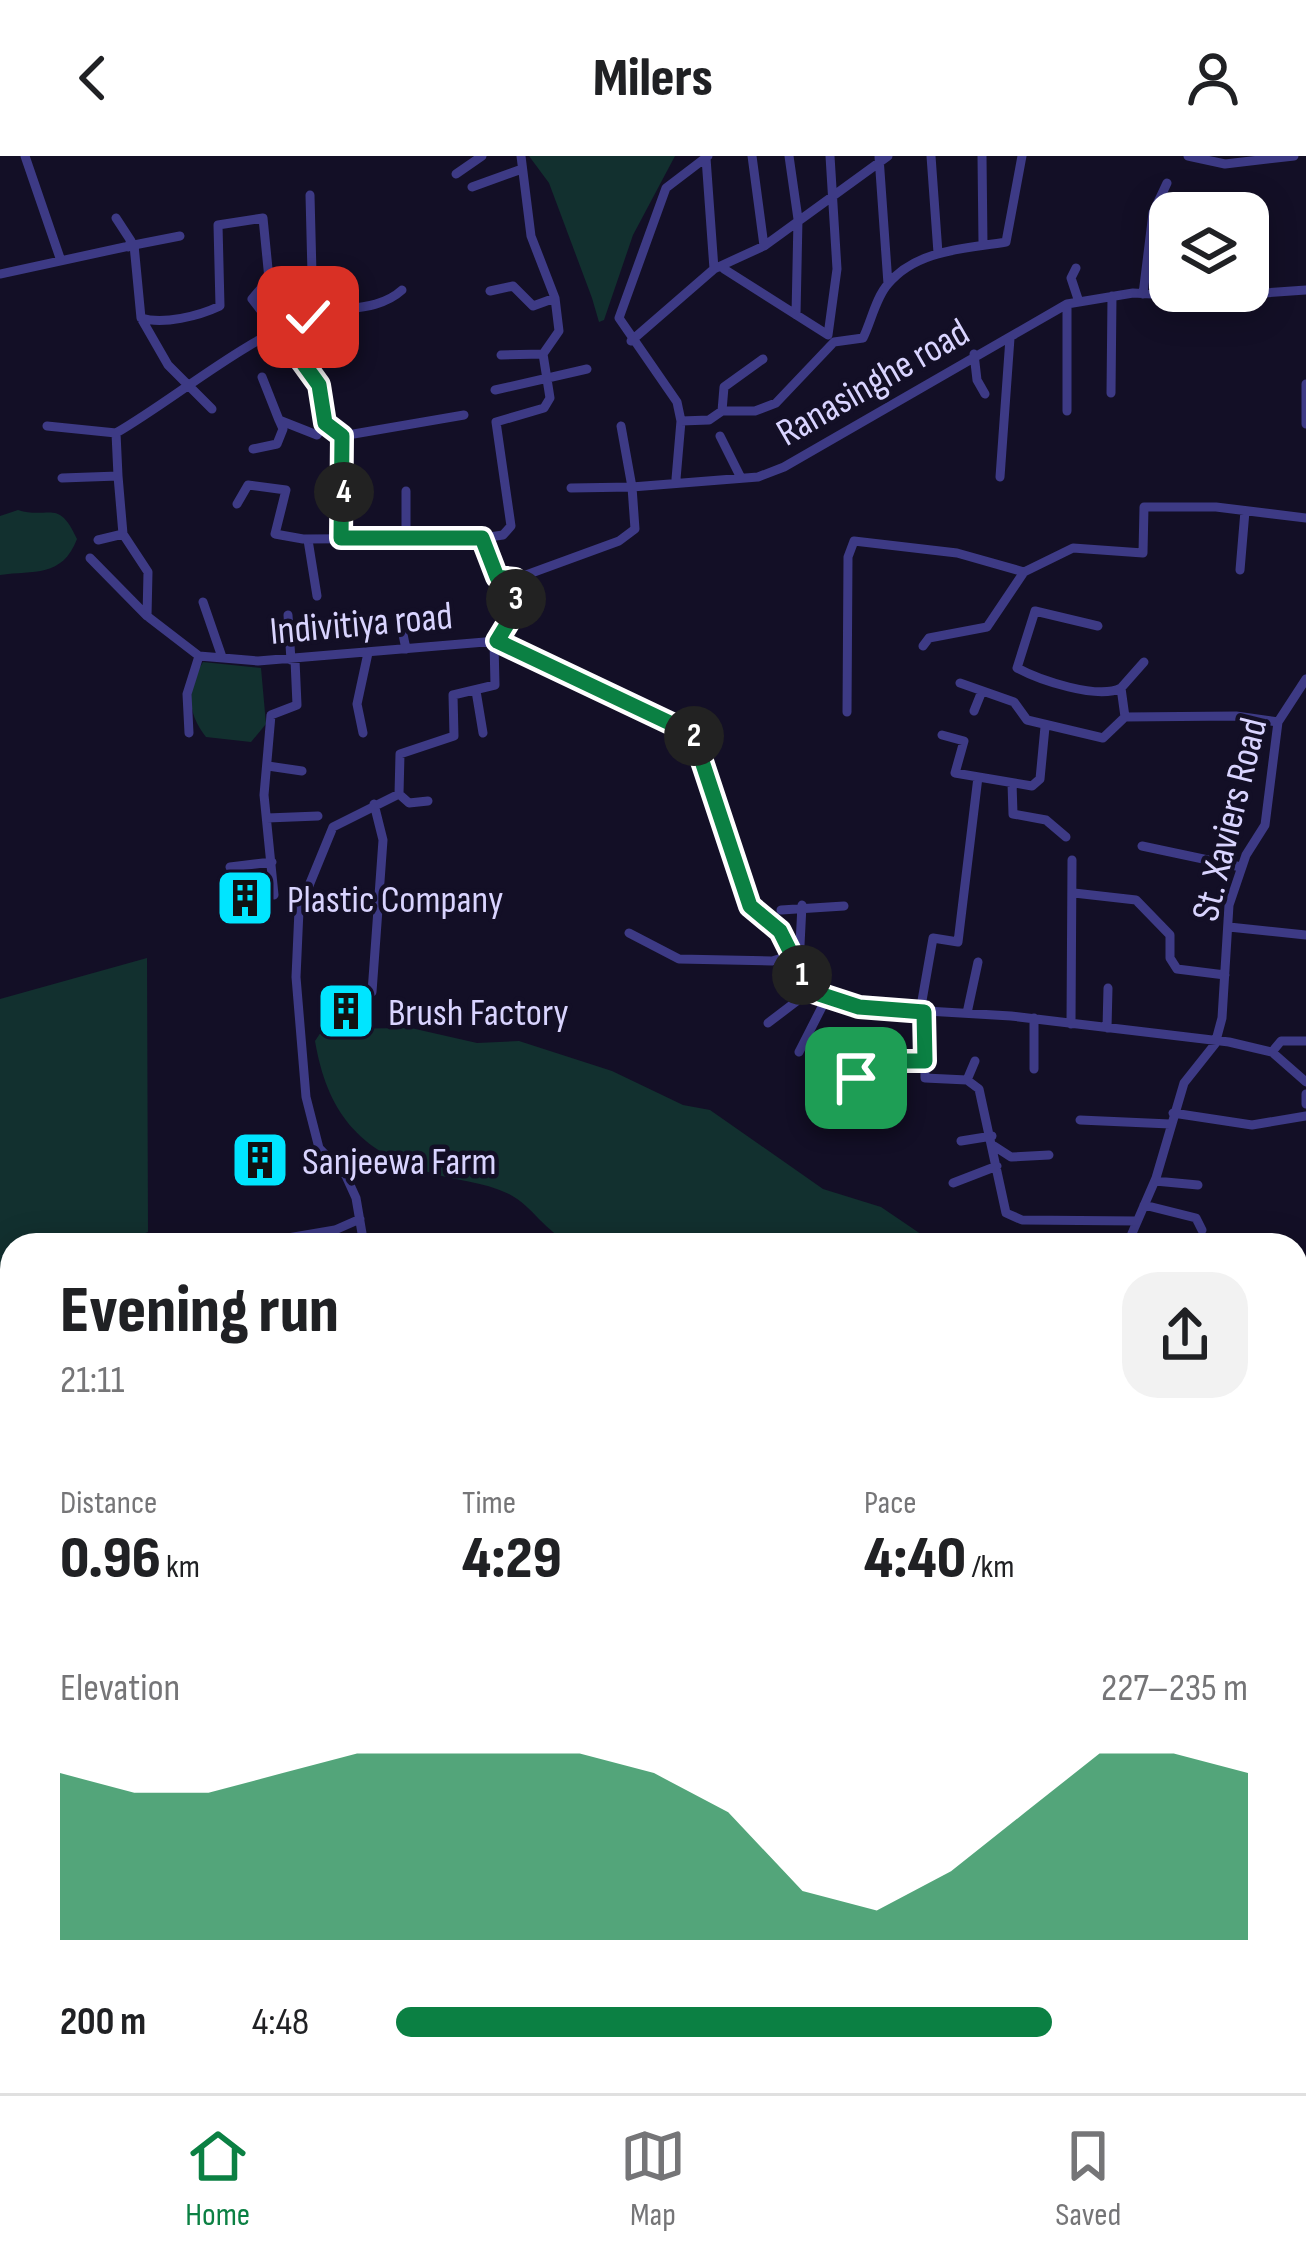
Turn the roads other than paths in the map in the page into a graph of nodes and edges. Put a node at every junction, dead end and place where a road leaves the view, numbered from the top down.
1 (25, 156) edge
2 (482, 156) edge
3 (521, 156) edge
4 (752, 156) edge
5 (789, 156) edge
6 (830, 156) edge
7 (931, 156) edge
8 (982, 156) edge
9 (1022, 156) edge
10 (1190, 156) edge
11 (1294, 156) edge
12 (707, 157) edge
13 (882, 158) edge
14 (522, 169) junction
15 (456, 174) dead end
16 (1167, 183) dead end
17 (472, 187) dead end
18 (310, 195) dead end
19 (833, 195) junction
20 (116, 218) dead end
21 (799, 219) junction
22 (179, 236) dead end
23 (983, 244) junction
24 (131, 246) junction
25 (764, 246) junction
26 (938, 253) junction
27 (59, 258) junction
28 (1076, 268) dead end
29 (719, 269) junction
30 (0, 274) edge
31 (269, 279) junction
32 (888, 284) junction
33 (402, 290) dead end
34 (1306, 290) edge
35 (490, 291) dead end
36 (1269, 293) edge
37 (1143, 294) junction
38 (1149, 294) edge
39 (1112, 296) junction
40 (555, 298) junction
41 (1073, 303) junction
42 (796, 315) junction
43 (141, 318) junction
44 (280, 331) junction
45 (1010, 338) junction
46 (631, 341) junction
47 (543, 354) junction
48 (974, 354) junction
49 (501, 355) dead end
50 (763, 359) dead end
51 (587, 369) dead end
52 (262, 377) dead end
53 (545, 378) junction
54 (1306, 384) edge
55 (189, 387) junction
56 (495, 390) dead end
57 (1112, 393) dead end
58 (985, 394) dead end
59 (212, 409) dead end
60 (722, 411) junction
61 (1067, 411) dead end
62 (464, 415) dead end
63 (279, 420) junction
64 (681, 421) junction
65 (325, 423) junction
66 (1306, 424) edge
67 (47, 426) dead end
68 (621, 426) dead end
69 (116, 434) junction
70 (342, 436) junction
71 (720, 436) dead end
72 (253, 448) dead end
73 (118, 476) junction
74 (1000, 477) dead end
75 (62, 478) dead end
76 (741, 478) junction
77 (676, 479) junction
78 (632, 487) junction
79 (571, 488) dead end
80 (406, 491) dead end
81 (238, 504) dead end
82 (1245, 511) junction
83 (1306, 518) edge
84 (123, 534) junction
85 (406, 536) junction
86 (341, 538) junction
87 (482, 538) junction
88 (308, 539) junction
89 (98, 540) dead end
90 (90, 558) dead end
91 (1240, 570) dead end
92 (1024, 572) junction
93 (515, 579) junction
94 (317, 596) dead end
95 (203, 602) dead end
96 (289, 615) dead end
97 (399, 615) dead end
98 (147, 616) junction
99 (1097, 626) dead end
100 (496, 641) junction
101 (923, 646) dead end
102 (406, 649) junction
103 (368, 653) junction
104 (199, 656) junction
105 (222, 657) junction
106 (293, 660) junction
107 (1144, 662) dead end
108 (1306, 679) edge
109 (961, 683) dead end
110 (1121, 688) junction
111 (476, 691) junction
112 (982, 691) junction
113 (847, 712) dead end
114 (974, 712) dead end
115 (1125, 717) junction
116 (956, 721) dead end
117 (1279, 722) junction
118 (1046, 727) junction
119 (363, 733) dead end
120 (483, 733) dead end
121 (190, 734) dead end
122 (268, 766) junction
123 (302, 771) dead end
124 (978, 777) junction
125 (1012, 783) junction
126 (399, 794) junction
127 (428, 801) dead end
128 (374, 804) junction
129 (318, 816) dead end
130 (267, 818) junction
131 (1066, 837) dead end
132 (1142, 847) dead end
133 (1072, 860) dead end
134 (272, 862) junction
135 (230, 867) dead end
136 (1241, 867) junction
137 (1074, 893) junction
138 (274, 895) dead end
139 (802, 905) junction
140 (844, 906) dead end
141 (781, 910) dead end
142 (1229, 927) junction
143 (628, 933) dead end
144 (1306, 935) edge
145 (790, 952) junction
146 (978, 962) dead end
147 (1225, 975) junction
148 (1108, 988) dead end
149 (810, 991) junction
150 (372, 992) dead end
151 (826, 999) junction
152 (922, 1012) junction
153 (967, 1013) junction
154 (1034, 1018) junction
155 (768, 1023) dead end
156 (1071, 1024) junction
157 (1107, 1028) junction
158 (1216, 1039) junction
159 (1306, 1041) edge
160 (799, 1052) dead end
161 (1272, 1052) junction
162 (925, 1061) junction
163 (975, 1061) dead end
164 (1034, 1069) dead end
165 (856, 1078) dead end
166 (967, 1080) junction
167 (1306, 1082) edge
168 (1306, 1094) edge
169 (1306, 1104) edge
170 (1306, 1116) edge
171 (1172, 1119) junction
172 (1080, 1120) dead end
173 (961, 1141) dead end
174 (993, 1141) junction
175 (1048, 1155) dead end
176 (997, 1166) junction
177 (1155, 1181) junction
178 (953, 1183) dead end
179 (1198, 1185) dead end
180 (1144, 1205) junction
181 (360, 1219) junction
182 (1137, 1221) junction
183 (1202, 1230) dead end
184 (318, 1233) edge
185 (362, 1233) edge
186 (1132, 1233) edge

1 - 27 street
2 - 15 street
3 - 14 street
4 - 25 street
5 - 21 street
6 - 19 street
7 - 26 street
8 - 23 street
9 - 23 street
10 - 11 street
12 - 29 street
12 - 46 street
13 - 19 street
13 - 32 street
14 - 17 street
14 - 40 street
16 - 37 street
18 - 31 street
19 - 21 street
19 - 42 street
20 - 24 street
21 - 25 street
21 - 42 street
22 - 24 street
23 - 26 street
24 - 27 street
24 - 43 street
25 - 29 street
26 - 32 street
27 - 30 street
28 - 41 street
29 - 42 street
29 - 46 street
31 - 43 street
31 - 44 street
32 - 60 street
33 - 44 street
34 - 36 street, Ranasinghe road
35 - 40 street
37 - 38 street, Ranasinghe road
37 - 39 street, Ranasinghe road
39 - 41 street, Ranasinghe road
39 - 57 street
40 - 47 street
41 - 45 street, Ranasinghe road
41 - 61 street
43 - 55 street
44 - 55 street
44 - 65 street
45 - 48 street, Ranasinghe road
45 - 74 street
46 - 64 street
47 - 49 street
47 - 53 street
48 - 58 street
48 - 76 street, Ranasinghe road
50 - 60 street
51 - 53 street
52 - 63 street
53 - 56 street
53 - 87 street
54 - 66 street
55 - 59 street
55 - 69 street
60 - 64 street
62 - 70 street
63 - 65 street
63 - 72 street
64 - 77 street
65 - 70 street
67 - 69 street
68 - 78 street
69 - 73 street
70 - 86 street
71 - 76 street
73 - 75 street
73 - 84 street
76 - 77 street, Ranasinghe road
77 - 78 street, Ranasinghe road
78 - 79 street, Ranasinghe road
78 - 93 street
80 - 85 street
81 - 88 street
82 - 83 street
82 - 91 street
82 - 92 street
84 - 89 street
84 - 98 street
85 - 86 street
85 - 87 street
86 - 88 street
87 - 93 street
88 - 94 street
90 - 98 street
92 - 101 street
92 - 113 street
93 - 100 street
95 - 105 street
96 - 106 street
97 - 102 street
98 - 104 street
99 - 110 street
100 - 102 street, Indivitiya road
100 - 111 street
100 - 145 street, Indivitiya road
102 - 103 street, Indivitiya road
103 - 106 street, Indivitiya road
103 - 119 street
104 - 105 street, Indivitiya road
104 - 121 street
105 - 106 street, Indivitiya road
106 - 122 street
107 - 110 street
108 - 117 street, St. Xaviers Road
109 - 112 street
110 - 115 street
111 - 120 street
111 - 126 street
112 - 114 street
112 - 118 street
115 - 117 street
115 - 118 street
116 - 124 street
117 - 136 street, St. Xaviers Road
118 - 125 street
122 - 123 street
122 - 130 street
124 - 125 street
124 - 152 street
125 - 131 street
126 - 127 street
126 - 128 street
128 - 150 street
128 - 181 street
129 - 130 street
130 - 134 street
132 - 136 street
133 - 137 street
134 - 135 street
134 - 138 street
136 - 142 street, St. Xaviers Road
137 - 147 street
137 - 156 street
139 - 140 street
139 - 141 street
139 - 145 street
142 - 144 street
142 - 147 street, St. Xaviers Road
143 - 145 street
145 - 149 street, Indivitiya road
146 - 153 street
147 - 158 street, St. Xaviers Road
148 - 157 street
149 - 151 street
149 - 155 street
151 - 152 street
151 - 160 street
152 - 153 street
152 - 162 street
153 - 154 street
154 - 156 street
154 - 164 street
156 - 157 street
157 - 158 street
158 - 161 street
158 - 171 street, St. Xaviers Road
159 - 161 street
161 - 167 street
162 - 165 street
162 - 166 street
163 - 166 street
166 - 174 street
168 - 169 street
170 - 171 street
171 - 172 street
171 - 177 street, St. Xaviers Road
173 - 174 street
174 - 175 street
174 - 176 street
176 - 178 street
176 - 182 street
177 - 179 street
177 - 180 street, St. Xaviers Road
180 - 182 street, St. Xaviers Road
180 - 183 street
181 - 184 street
181 - 185 street
182 - 186 street, St. Xaviers Road

